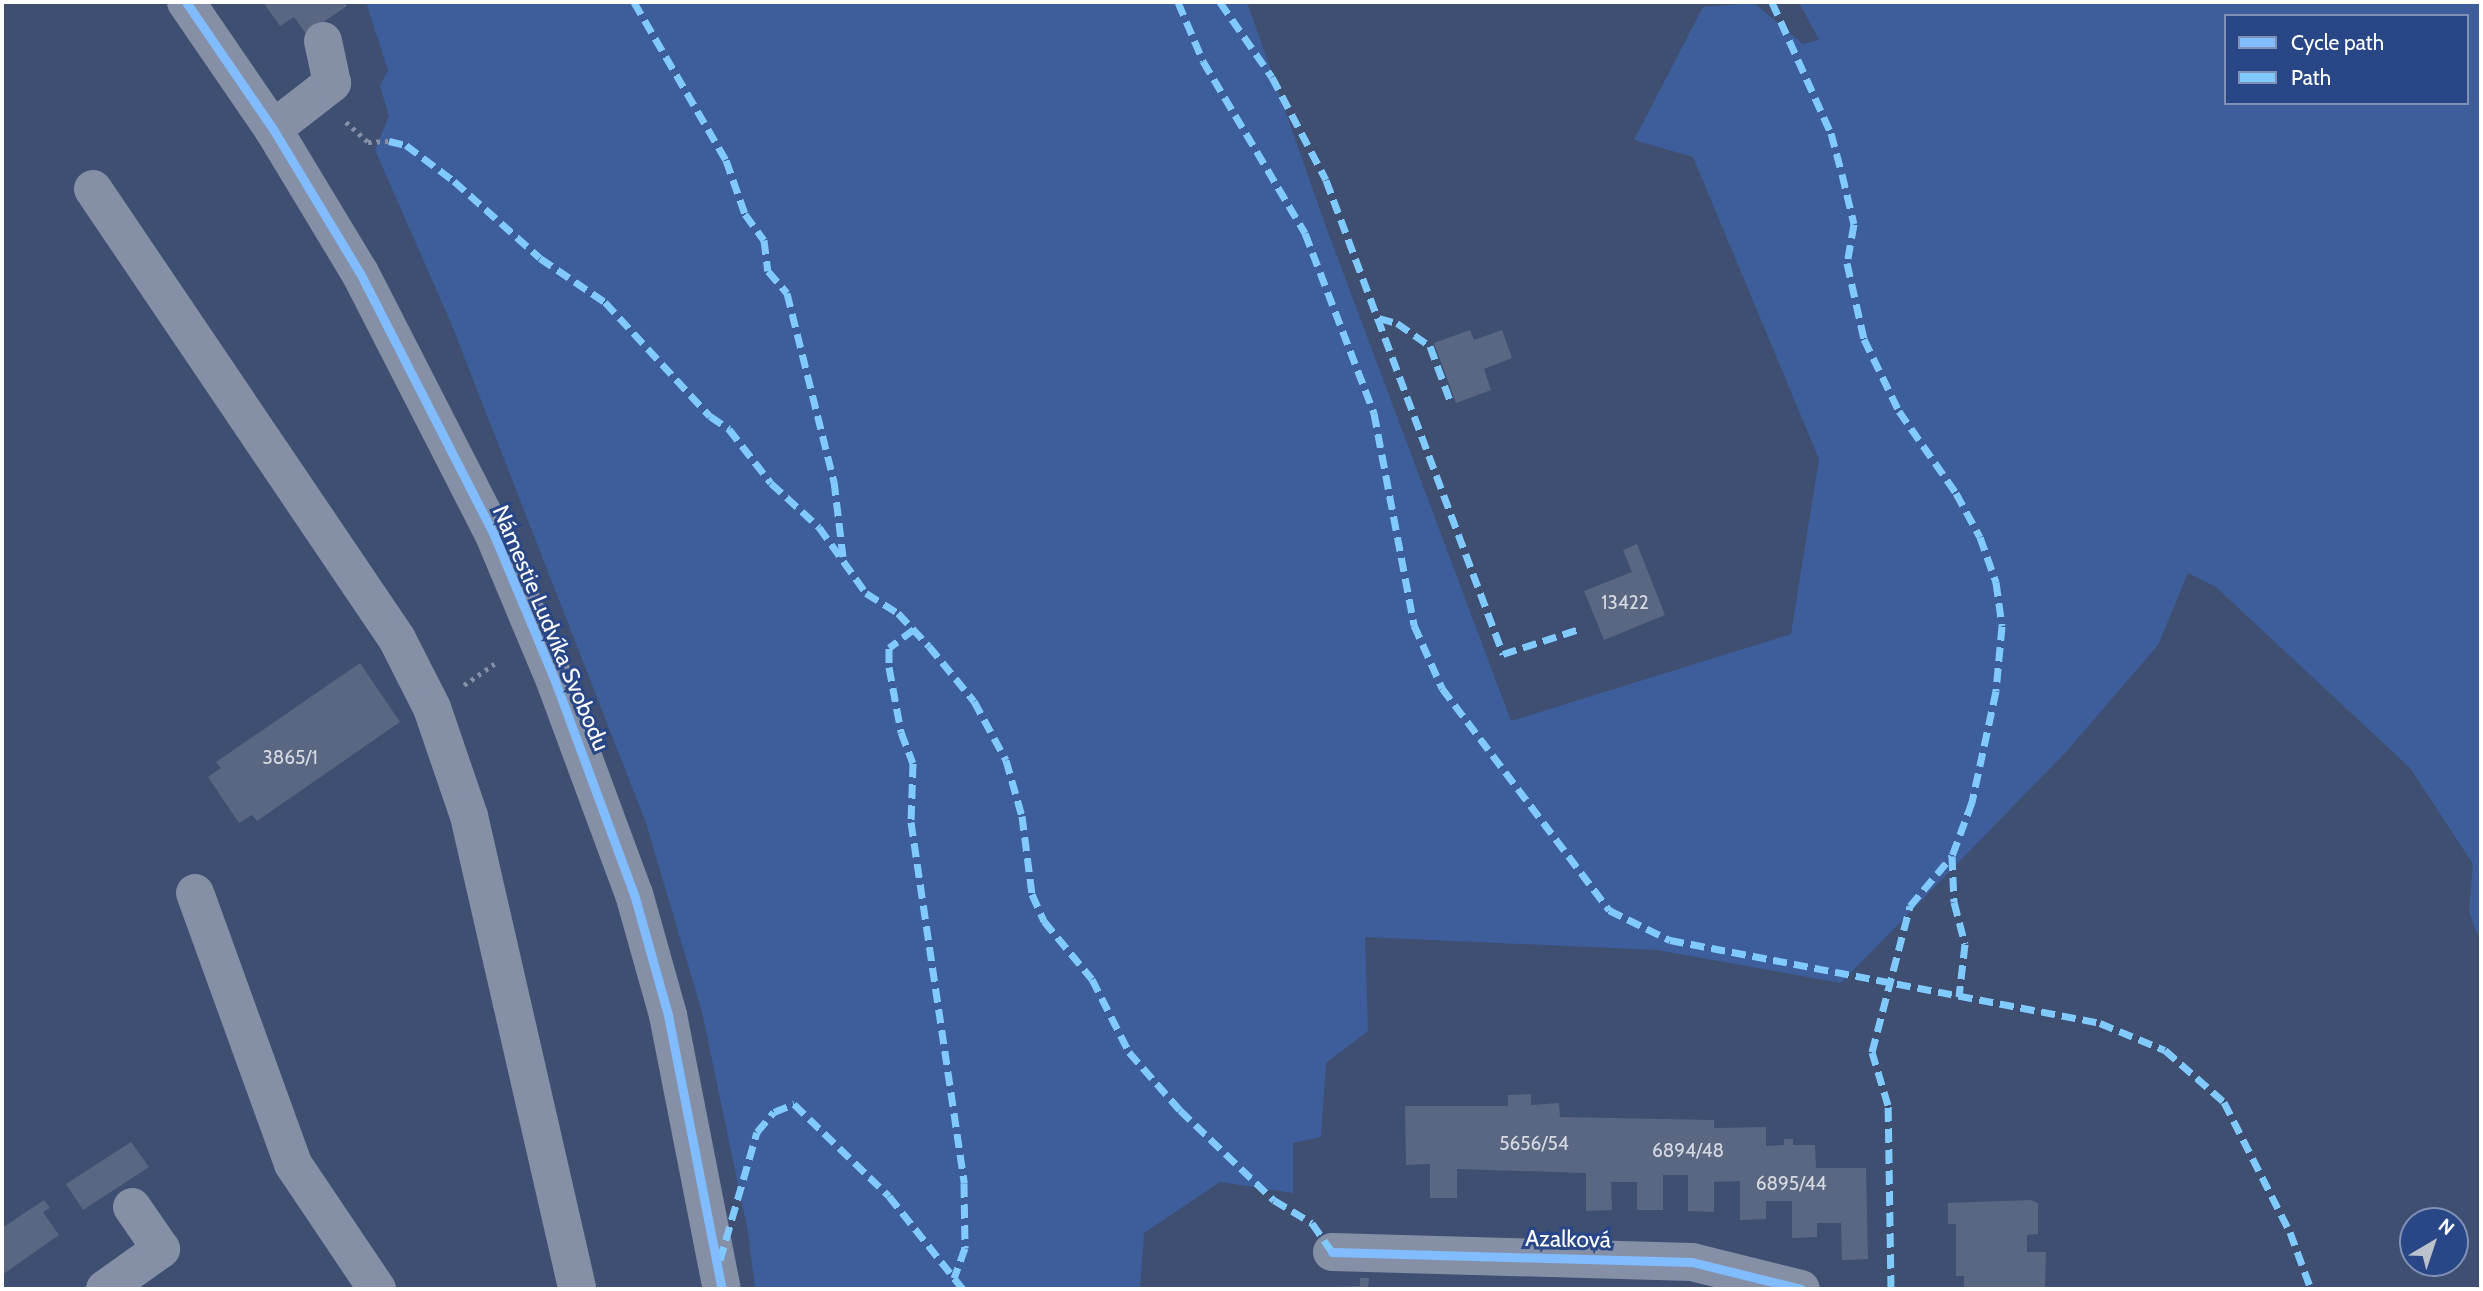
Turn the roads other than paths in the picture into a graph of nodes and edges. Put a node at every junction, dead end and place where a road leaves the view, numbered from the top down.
1 (186, 2) edge
2 (323, 41) dead end
3 (273, 129) junction
4 (93, 189) dead end
5 (195, 893) dead end
6 (131, 1207) dead end
7 (1332, 1252) dead end
8 (104, 1289) edge
9 (377, 1289) edge
10 (577, 1289) edge
11 (722, 1289) edge
12 (1801, 1289) edge

1 - 3 street, Námestie Ludvíka Svobodu
2 - 3 street
3 - 11 street, Námestie Ludvíka Svobodu
4 - 10 street
5 - 9 street
6 - 8 street
7 - 12 street, Azalková

